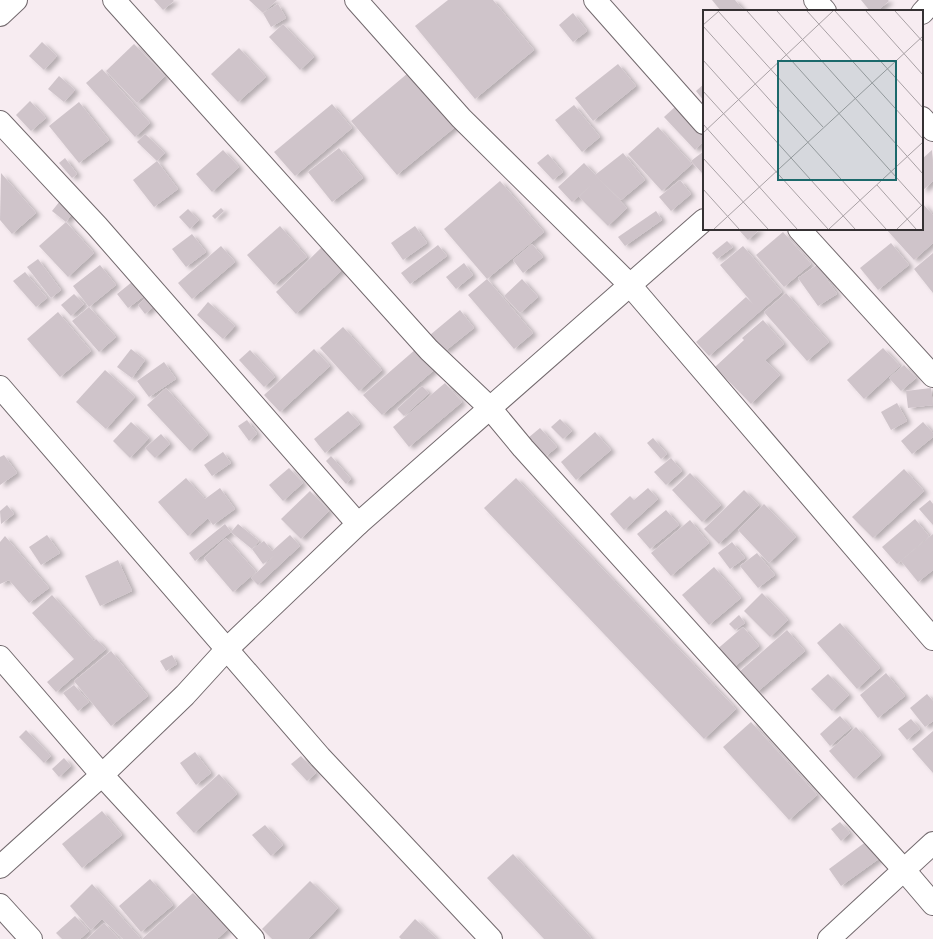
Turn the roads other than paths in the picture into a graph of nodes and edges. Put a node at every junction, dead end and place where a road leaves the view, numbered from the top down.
1 (16, 0) edge
2 (114, 0) edge
3 (356, 0) edge
4 (595, 0) edge
5 (815, 0) edge
6 (933, 1) edge
7 (824, 10) edge
8 (923, 12) edge
9 (0, 15) edge
10 (923, 119) edge
11 (0, 122) edge
12 (703, 122) edge
13 (933, 130) edge
14 (703, 221) edge
15 (800, 230) edge
16 (629, 284) junction
17 (933, 376) edge
18 (0, 387) edge
19 (489, 407) junction
20 (358, 524) junction
21 (933, 639) edge
22 (227, 649) junction
23 (0, 657) edge
24 (102, 775) junction
25 (933, 843) edge
26 (0, 867) edge
27 (904, 870) junction
28 (933, 904) edge
29 (0, 905) edge
30 (31, 939) edge
31 (253, 939) edge
32 (491, 939) edge
33 (829, 939) edge

1 - 9 street
2 - 19 street
3 - 16 street
4 - 12 street
5 - 7 street
6 - 8 street
10 - 13 street
11 - 20 street
14 - 16 street
15 - 17 street
16 - 19 street
16 - 21 street
18 - 22 street
19 - 20 street
19 - 27 street
20 - 22 street
22 - 24 street
22 - 32 street
23 - 24 street
24 - 26 street
24 - 31 street
25 - 27 street
27 - 28 street
27 - 33 street
29 - 30 street

